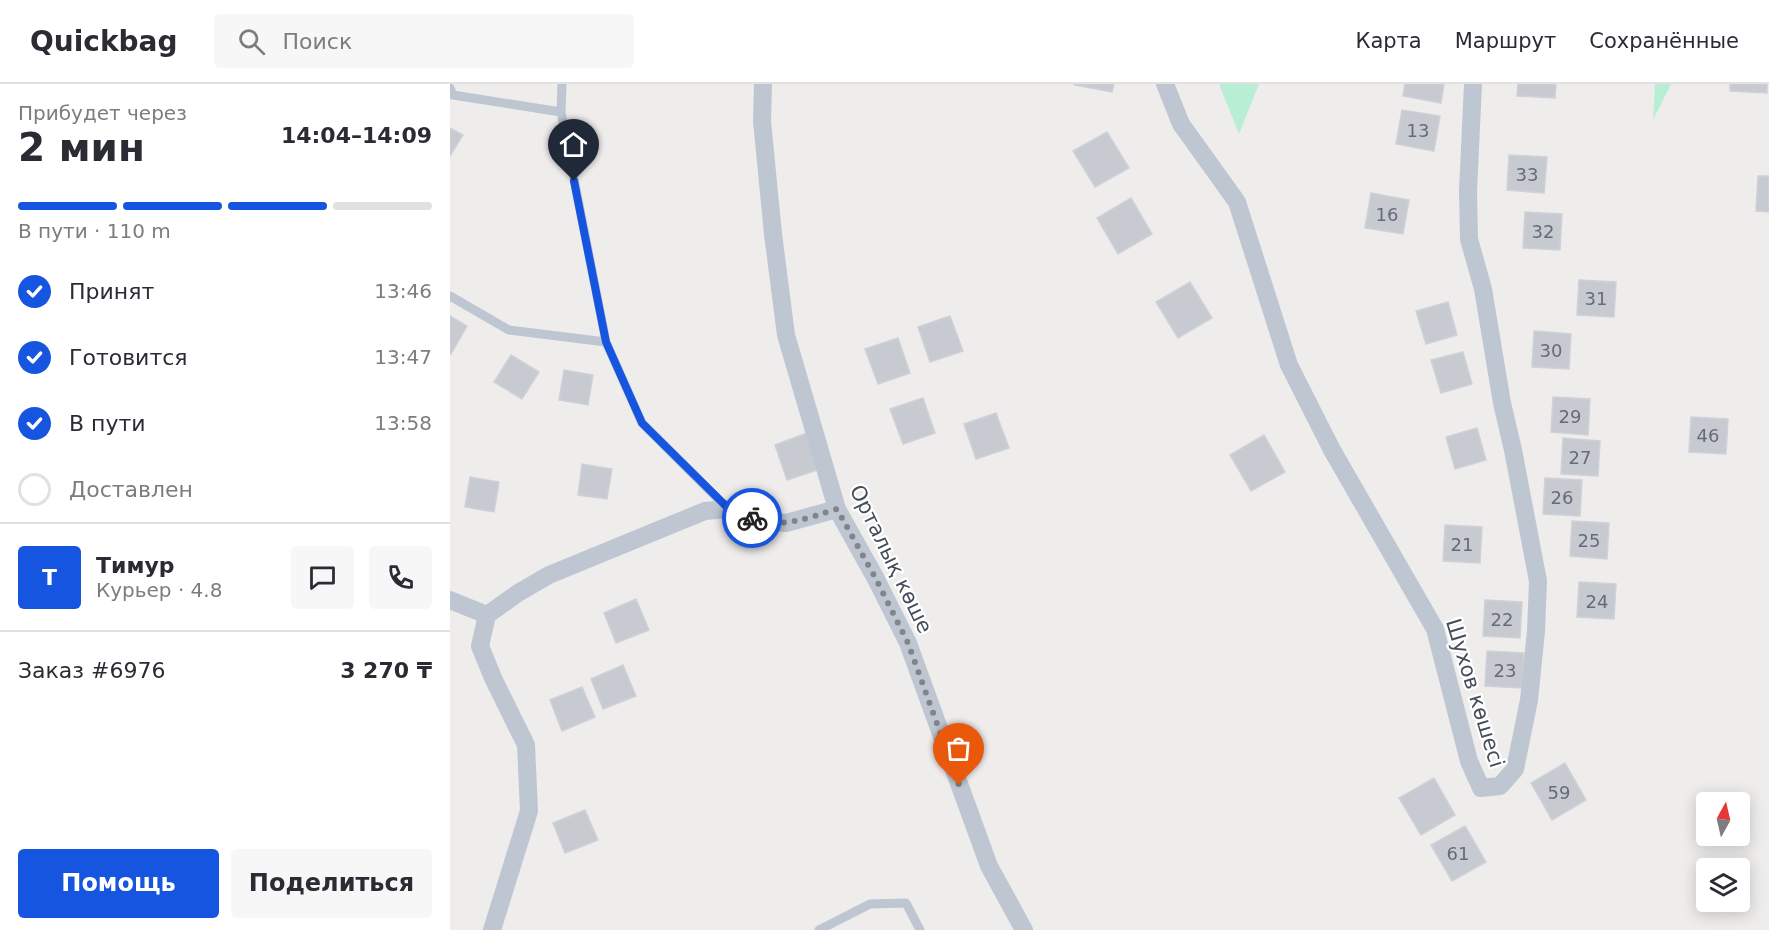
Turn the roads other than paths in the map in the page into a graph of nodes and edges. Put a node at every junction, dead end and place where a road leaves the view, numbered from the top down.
1 (562, 84) edge
2 (763, 84) edge
3 (1165, 84) edge
4 (1473, 84) edge
5 (450, 88) edge
6 (561, 112) junction
7 (450, 296) edge
8 (606, 342) junction
9 (729, 509) junction
10 (837, 509) junction
11 (450, 600) edge
12 (487, 615) junction
13 (492, 930) edge
14 (819, 930) edge
15 (920, 930) edge
16 (1024, 930) edge

1 - 6 lane
2 - 10 street, Орталық көше
3 - 4 street, Шухов көшесі
5 - 6 lane
6 - 8 lane
7 - 8 lane
8 - 9 lane
9 - 10 street
9 - 12 street
10 - 16 street, Орталық көше
11 - 12 street
12 - 13 street
14 - 15 lane

